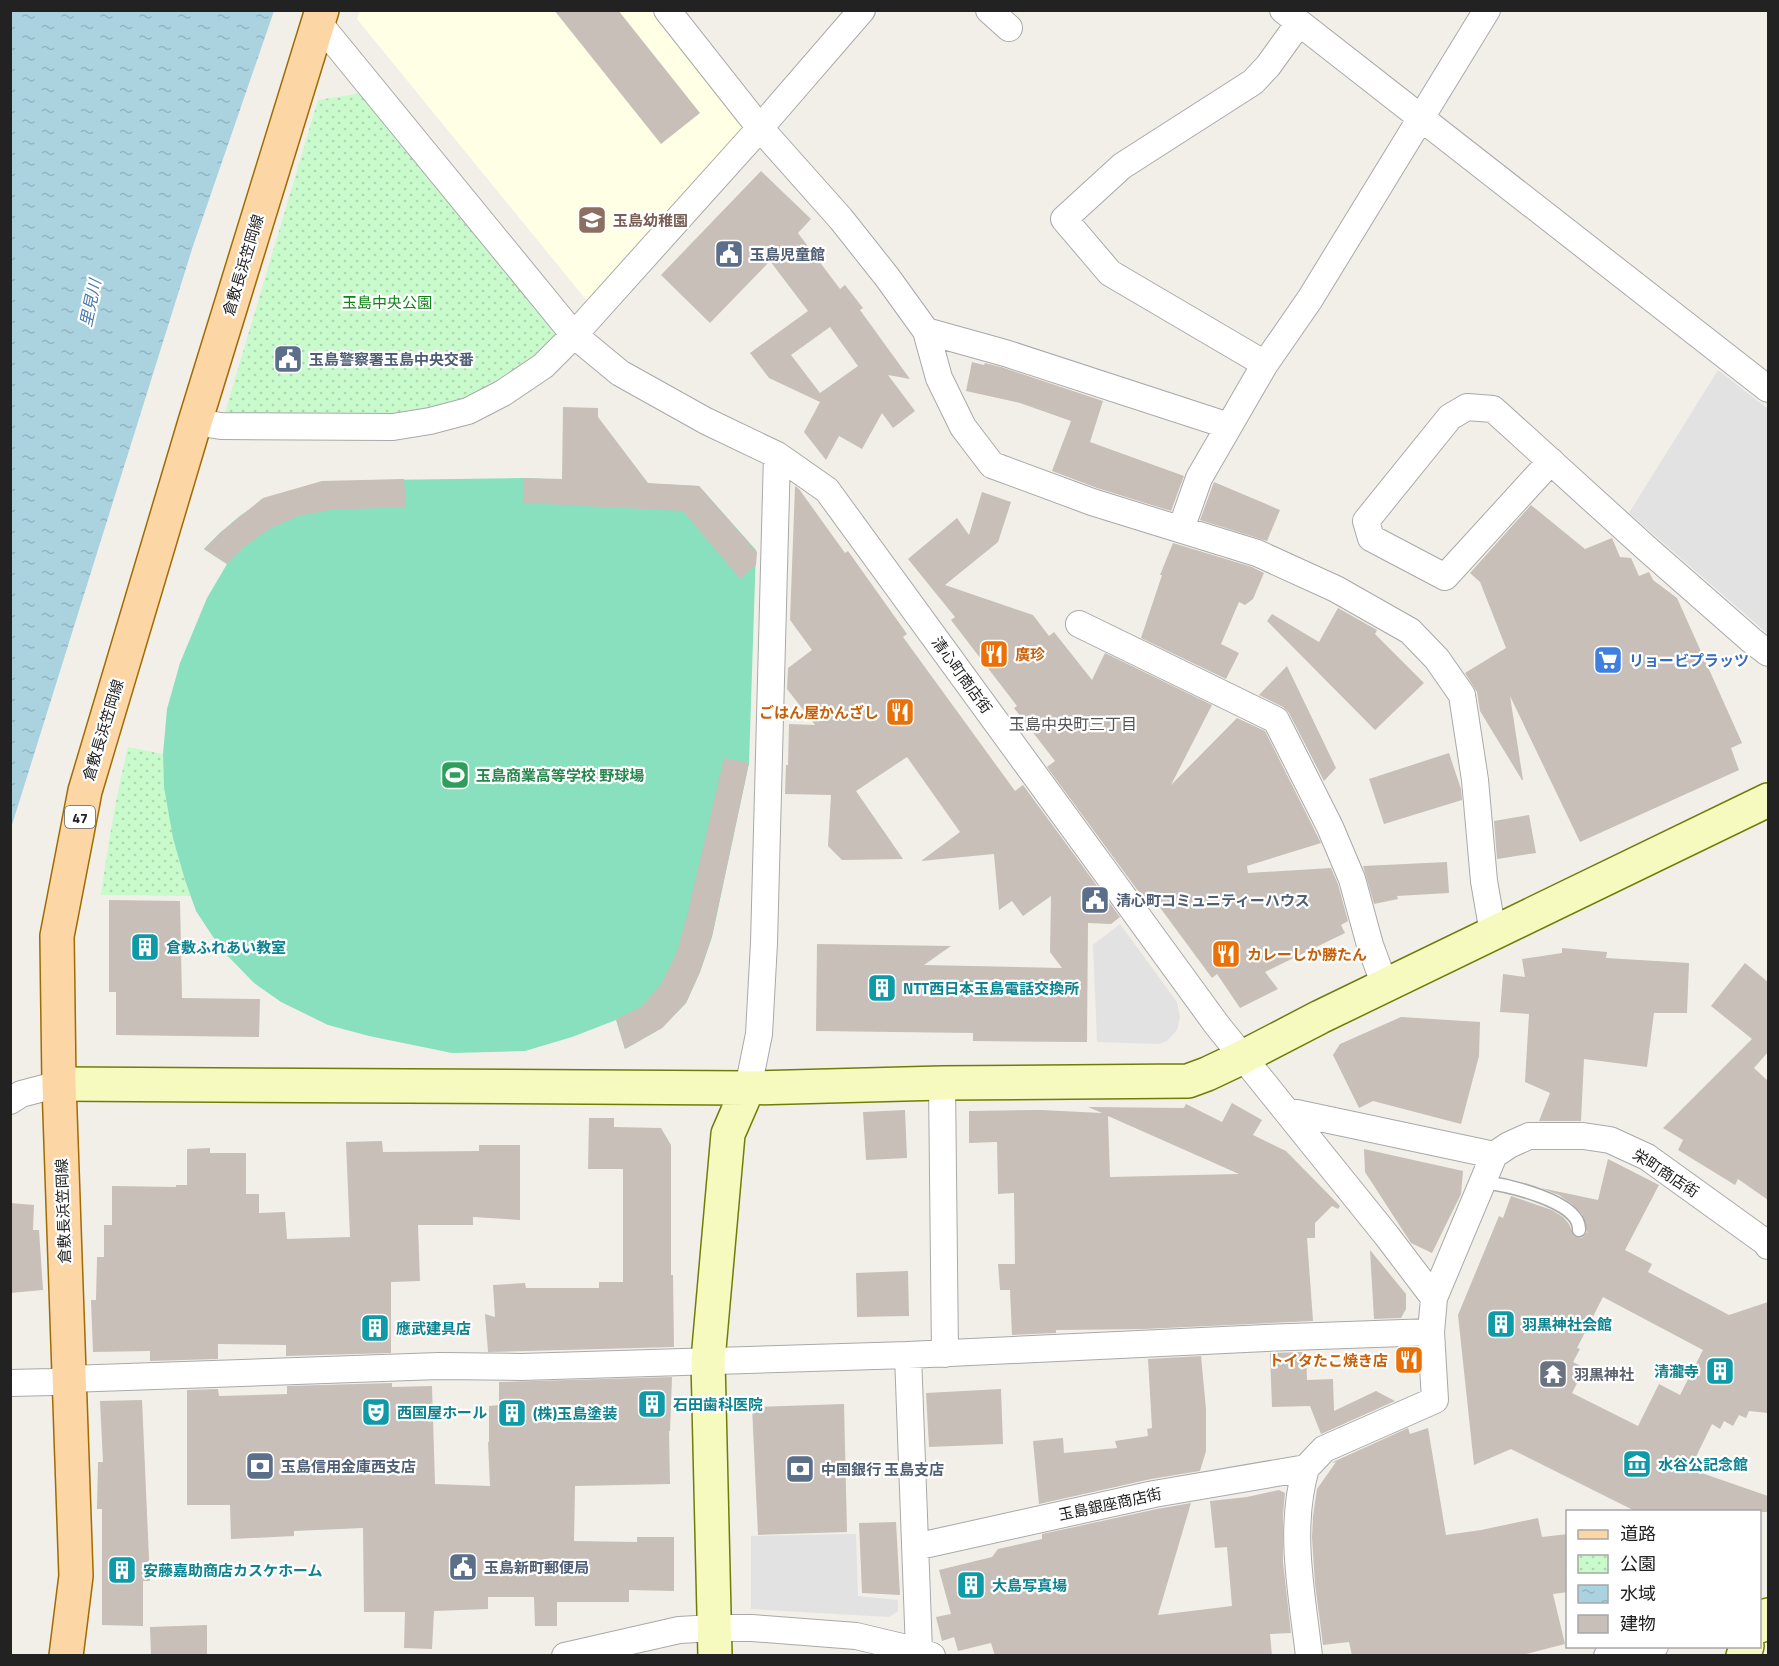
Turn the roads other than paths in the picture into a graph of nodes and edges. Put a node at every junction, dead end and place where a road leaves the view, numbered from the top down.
1 (668, 10) edge
2 (862, 10) edge
3 (990, 10) edge
4 (1487, 10) edge
5 (315, 14) edge
6 (1291, 17) edge
7 (1009, 28) dead end
8 (1422, 118) junction
9 (760, 128) junction
10 (926, 332) junction
11 (574, 335) junction
12 (1265, 364) junction
13 (1768, 388) edge
14 (195, 422) junction
15 (1229, 426) junction
16 (777, 455) junction
17 (1551, 461) junction
18 (1181, 529) junction
19 (1080, 624) dead end
20 (1768, 653) edge
21 (1768, 800) edge
22 (1494, 933) junction
23 (1385, 986) junction
24 (1243, 1057) junction
25 (942, 1083) junction
26 (59, 1084) junction
27 (748, 1088) junction
28 (11, 1101) edge
29 (1287, 1111) junction
30 (1494, 1155) junction
31 (1484, 1182) junction
32 (1579, 1230) dead end
33 (1768, 1246) edge
34 (1434, 1298) junction
35 (1431, 1332) junction
36 (945, 1354) junction
37 (908, 1355) junction
38 (708, 1360) junction
39 (69, 1379) junction
40 (10, 1383) edge
41 (1306, 1468) junction
42 (915, 1547) junction
43 (714, 1642) edge
44 (1650, 1648) edge
45 (923, 1654) edge
46 (66, 1656) edge
47 (565, 1656) edge
48 (1309, 1656) edge
49 (1607, 1656) edge

1 - 9 street
2 - 9 street
3 - 7 street
4 - 8 street
5 - 11 street, 清心町商店街
5 - 14 main road, 倉敷長浜笠岡線 / 47
6 - 8 street
6 - 12 street
8 - 12 street
8 - 13 street
9 - 10 street
9 - 11 street
10 - 15 street
10 - 18 street
11 - 14 street
11 - 16 street, 清心町商店街
12 - 15 street
14 - 26 main road, 倉敷長浜笠岡線 / 47
15 - 18 street
16 - 24 street, 清心町商店街
16 - 27 street
17 - 17 street
17 - 20 street
18 - 22 street
19 - 23 street
21 - 22 street
22 - 23 street
23 - 24 street
24 - 25 street
24 - 29 street, 清心町商店街
25 - 27 street
25 - 36 street
26 - 27 street
26 - 28 street
26 - 39 main road, 倉敷長浜笠岡線 / 47
27 - 38 street
29 - 30 street
29 - 34 street, 清心町商店街
30 - 31 street
30 - 33 street, 栄町商店街
31 - 32 lane
31 - 34 street
34 - 35 street
35 - 36 street
35 - 41 street
36 - 37 street
37 - 38 street
37 - 42 street
38 - 39 street
38 - 43 street
39 - 40 street
39 - 46 main road, 倉敷長浜笠岡線 / 47
41 - 42 street, 玉島銀座商店街
41 - 48 street
42 - 45 street
43 - 45 street
43 - 47 street
44 - 49 street

